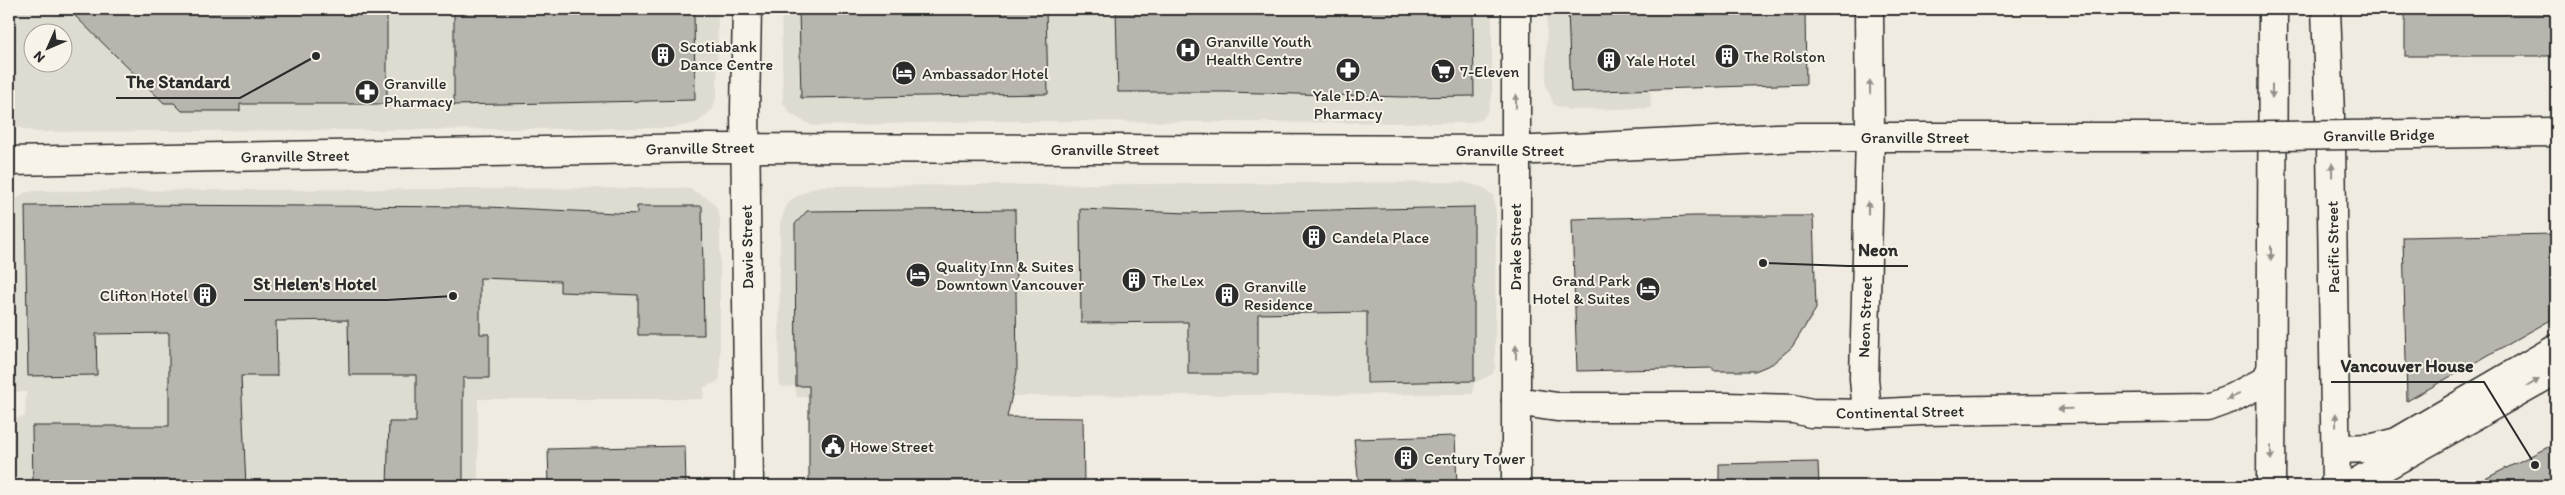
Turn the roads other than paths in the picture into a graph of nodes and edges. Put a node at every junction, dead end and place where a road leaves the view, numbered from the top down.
1 (747, 9) edge
2 (1516, 9) edge
3 (1869, 9) edge
4 (2273, 9) edge
5 (2326, 9) edge
6 (2556, 132) edge
7 (1870, 136) junction
8 (2201, 137) joint
9 (2556, 141) edge
10 (2331, 143) junction
11 (746, 148) junction
12 (1515, 150) junction
13 (9, 161) edge
14 (2556, 349) edge
15 (2271, 370) junction
16 (2556, 370) edge
17 (1516, 401) junction
18 (1867, 414) junction
19 (2337, 449) junction
20 (749, 486) edge
21 (1516, 486) edge
22 (2270, 486) edge
23 (2336, 486) edge
24 (2350, 486) edge

1 - 11 main road, Davie Street
12 -> 2 main road, Drake Street
7 -> 3 main road, Neon Street
4 -> 15 main road
5 - 10 main road, Pacific Street
6 - 8 main road, Granville Bridge, bridge
7 - 8 main road, Granville Street
7 - 12 main road, Granville Street
18 -> 7 main road, Neon Street
9 - 10 main road
19 -> 10 main road, Pacific Street
11 - 12 main road, Granville Street
11 - 13 main road, Granville Street
11 - 20 main road, Davie Street
17 -> 12 main road, Drake Street
14 - 19 main road
15 -> 18 main road, Continental Street
15 -> 22 main road
24 -> 16 main road
17 - 18 main road, Continental Street
17 - 21 main road, Drake Street
19 - 23 main road, Pacific Street

